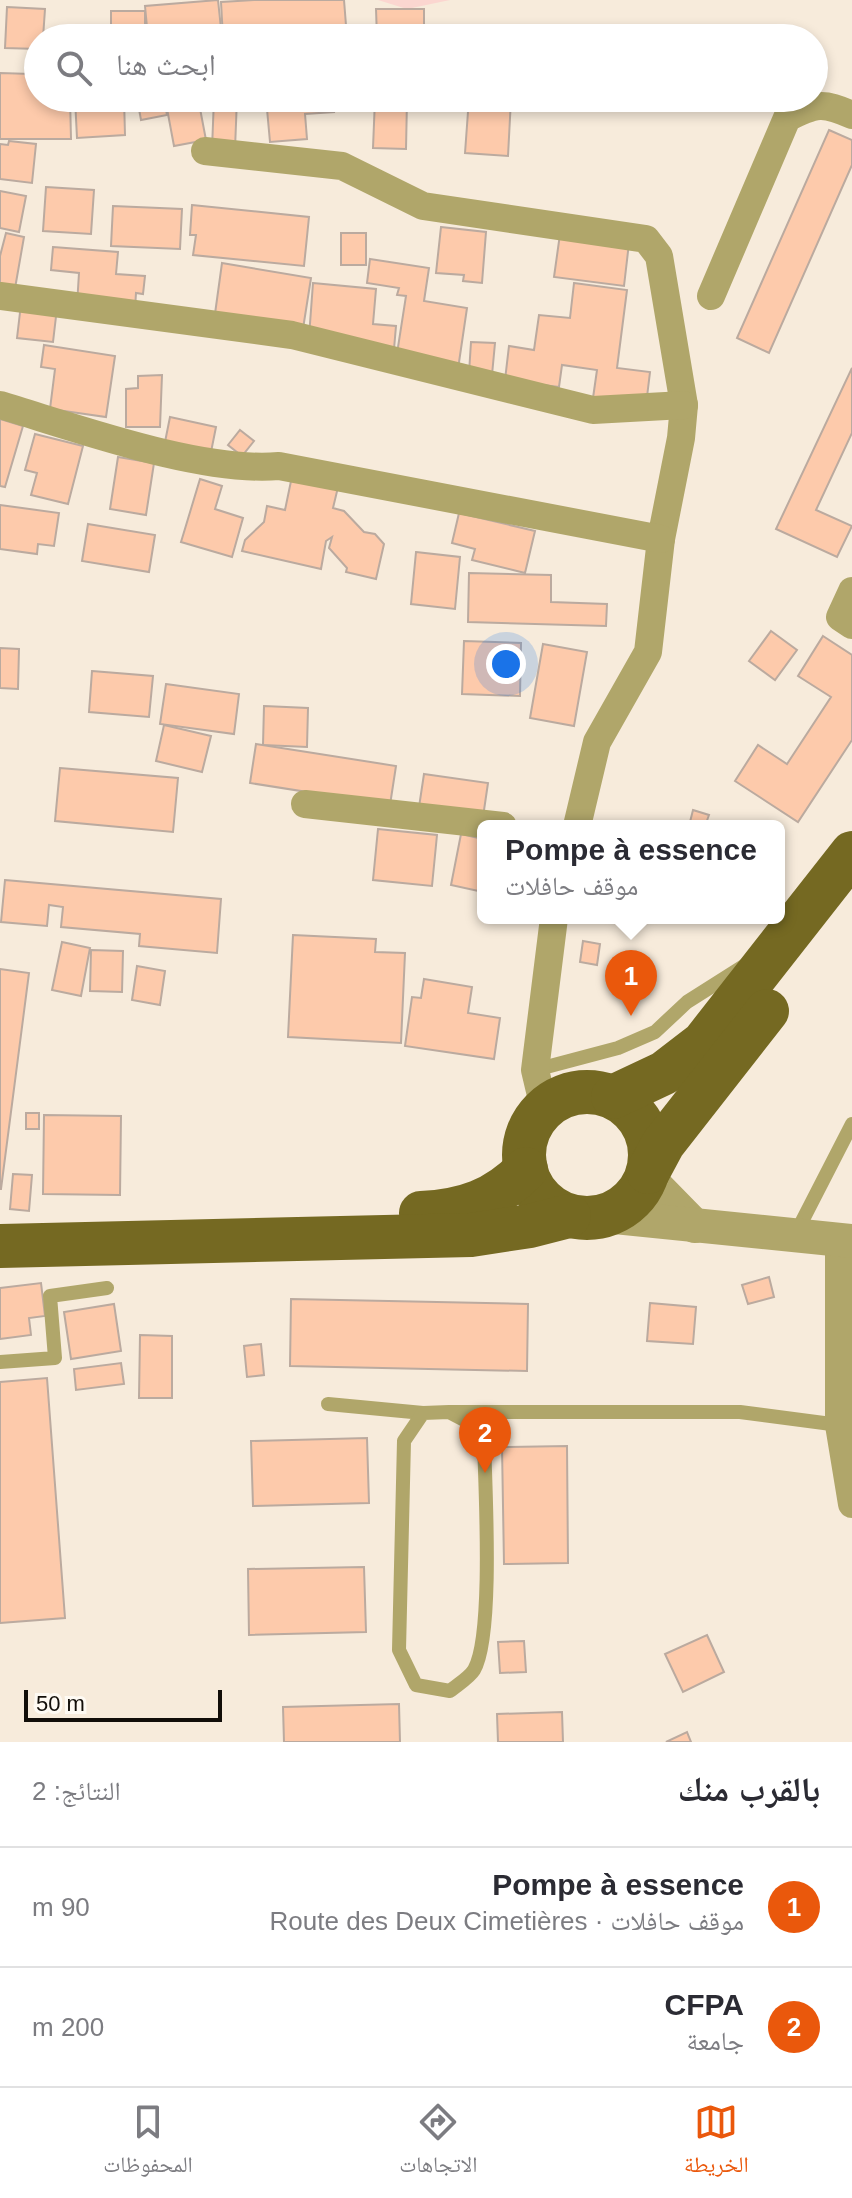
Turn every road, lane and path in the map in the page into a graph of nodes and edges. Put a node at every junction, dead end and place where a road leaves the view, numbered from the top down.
1 (828, 104) edge
2 (798, 112) edge
3 (852, 115) edge
4 (205, 151) dead end
5 (0, 296) edge
6 (711, 296) dead end
7 (0, 405) edge
8 (684, 405) junction
9 (661, 539) junction
10 (852, 591) edge
11 (852, 625) edge
12 (305, 804) dead end
13 (578, 820) edge
14 (477, 823) edge
15 (852, 853) edge
16 (852, 897) edge
17 (554, 924) edge
18 (780, 948) junction
19 (540, 1089) junction
20 (613, 1097) junction
21 (852, 1124) edge
22 (526, 1169) junction
23 (648, 1174) junction
24 (587, 1216) junction
25 (0, 1225) edge
26 (695, 1226) junction
27 (795, 1235) junction
28 (846, 1240) edge
29 (0, 1246) edge
30 (107, 1288) dead end
31 (0, 1362) edge
32 (328, 1404) dead end
33 (449, 1412) junction
34 (423, 1413) junction
35 (839, 1425) junction
36 (852, 1504) edge

1 - 3 street
2 - 6 street
4 - 8 street
5 - 8 street
7 - 9 street
8 - 9 street
9 - 13 street
10 - 11 street
12 - 14 street
15 - 18 main road
16 - 23 main road
17 - 19 street
18 - 19 lane
18 - 20 main road
19 - 20 main road
19 - 22 main road
20 - 23 main road
21 - 27 lane
22 - 24 main road
22 - 25 main road
23 - 24 main road
23 - 26 street
24 - 26 street
24 - 29 main road
26 - 27 street
27 - 28 street
28 - 35 street
30 - 31 lane
32 - 34 lane
33 - 34 lane
33 - 34 lane
33 - 35 lane
35 - 36 street

